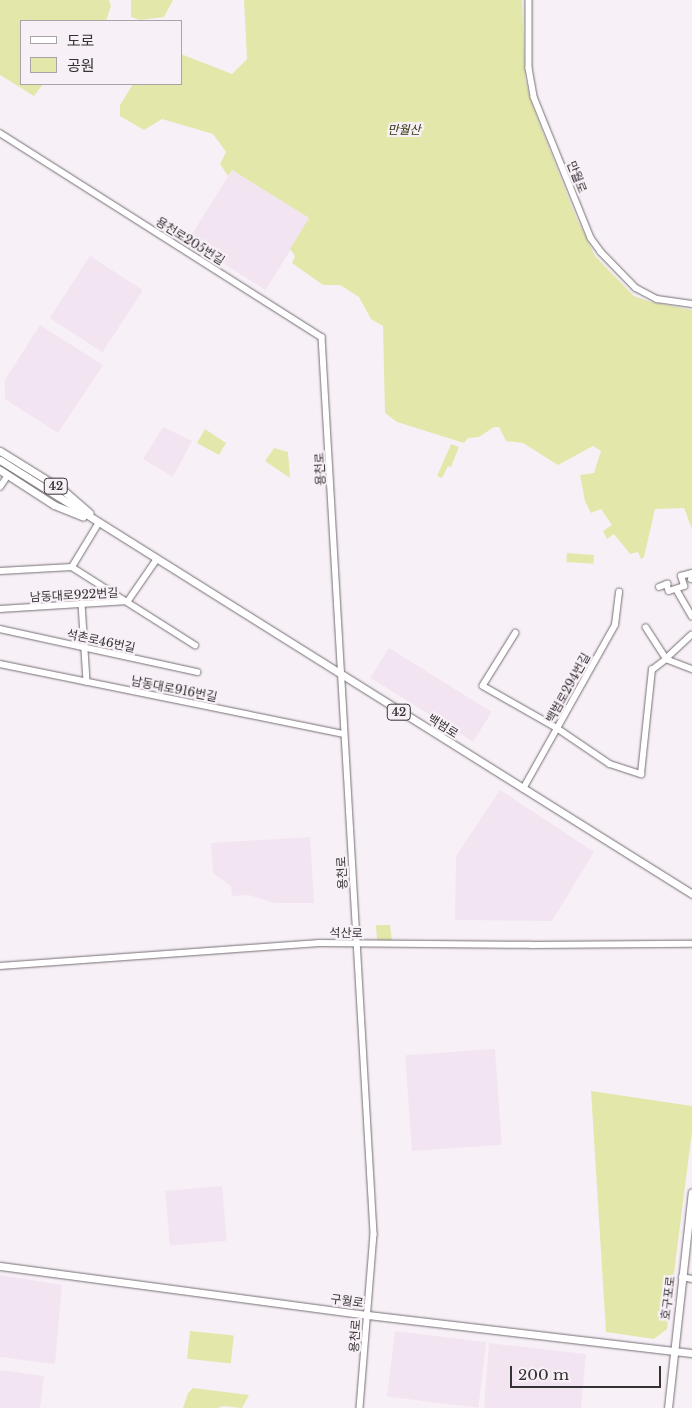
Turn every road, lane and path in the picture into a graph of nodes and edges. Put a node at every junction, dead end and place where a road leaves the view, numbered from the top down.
1 (529, 0) edge
2 (0, 133) edge
3 (692, 304) edge
4 (322, 337) joint
5 (0, 451) edge
6 (0, 460) edge
7 (0, 470) edge
8 (8, 475) junction
9 (0, 487) edge
10 (98, 524) junction
11 (107, 527) junction
12 (157, 559) junction
13 (72, 567) junction
14 (0, 571) edge
15 (692, 577) edge
16 (659, 587) dead end
17 (619, 592) dead end
18 (678, 592) dead end
19 (128, 602) junction
20 (82, 604) junction
21 (0, 609) edge
22 (692, 616) edge
23 (646, 628) dead end
24 (0, 629) edge
25 (516, 633) dead end
26 (692, 635) edge
27 (196, 645) dead end
28 (85, 648) junction
29 (666, 659) junction
30 (0, 664) edge
31 (692, 669) edge
32 (197, 672) dead end
33 (341, 676) junction
34 (87, 682) junction
35 (557, 728) junction
36 (344, 734) junction
37 (523, 789) junction
38 (692, 894) edge
39 (356, 944) junction
40 (692, 944) edge
41 (0, 966) edge
42 (692, 1192) edge
43 (0, 1266) edge
44 (682, 1277) junction
45 (692, 1278) edge
46 (367, 1315) junction
47 (672, 1351) junction
48 (692, 1353) edge
49 (360, 1408) edge
50 (667, 1408) edge

1 - 3 street, 만월로
2 - 4 street, 용천로205번길
4 - 33 street, 용천로
5 - 11 main road, 백범로 / 42
6 - 11 main road, 백범로
7 - 8 main road, 백범로 / 42
8 - 9 street
8 - 10 main road, 백범로 / 42
10 - 11 main road, 백범로 / 42
10 - 13 street
11 - 12 main road, 백범로 / 42
12 - 19 street, 남동대로922번길
12 - 33 main road, 백범로 / 42
13 - 14 street
13 - 19 street
15 - 16 street
17 - 35 street, 백범로294번길
18 - 22 street
19 - 20 street, 남동대로922번길
19 - 27 street
20 - 21 street, 남동대로922번길
20 - 28 street
23 - 29 street
24 - 28 street, 석촌로46번길
25 - 35 street
26 - 29 street
28 - 32 street, 석촌로46번길
28 - 34 street
29 - 31 street
29 - 35 street
30 - 34 street, 남동대로916번길
33 - 36 street, 용천로
33 - 37 main road, 백범로 / 42
34 - 36 street, 남동대로916번길
35 - 37 street, 백범로294번길
36 - 39 street, 용천로
37 - 38 main road, 백범로 / 42
39 - 40 street, 석산로
39 - 41 street, 석산로
39 - 46 street, 용천로
42 - 44 main road, 호구포로
43 - 46 main road, 구월로
44 - 45 street
44 - 47 main road, 호구포로
46 - 47 main road, 구월로
46 - 49 street, 용천로
47 - 48 main road, 구월로
47 - 50 main road, 호구포로

